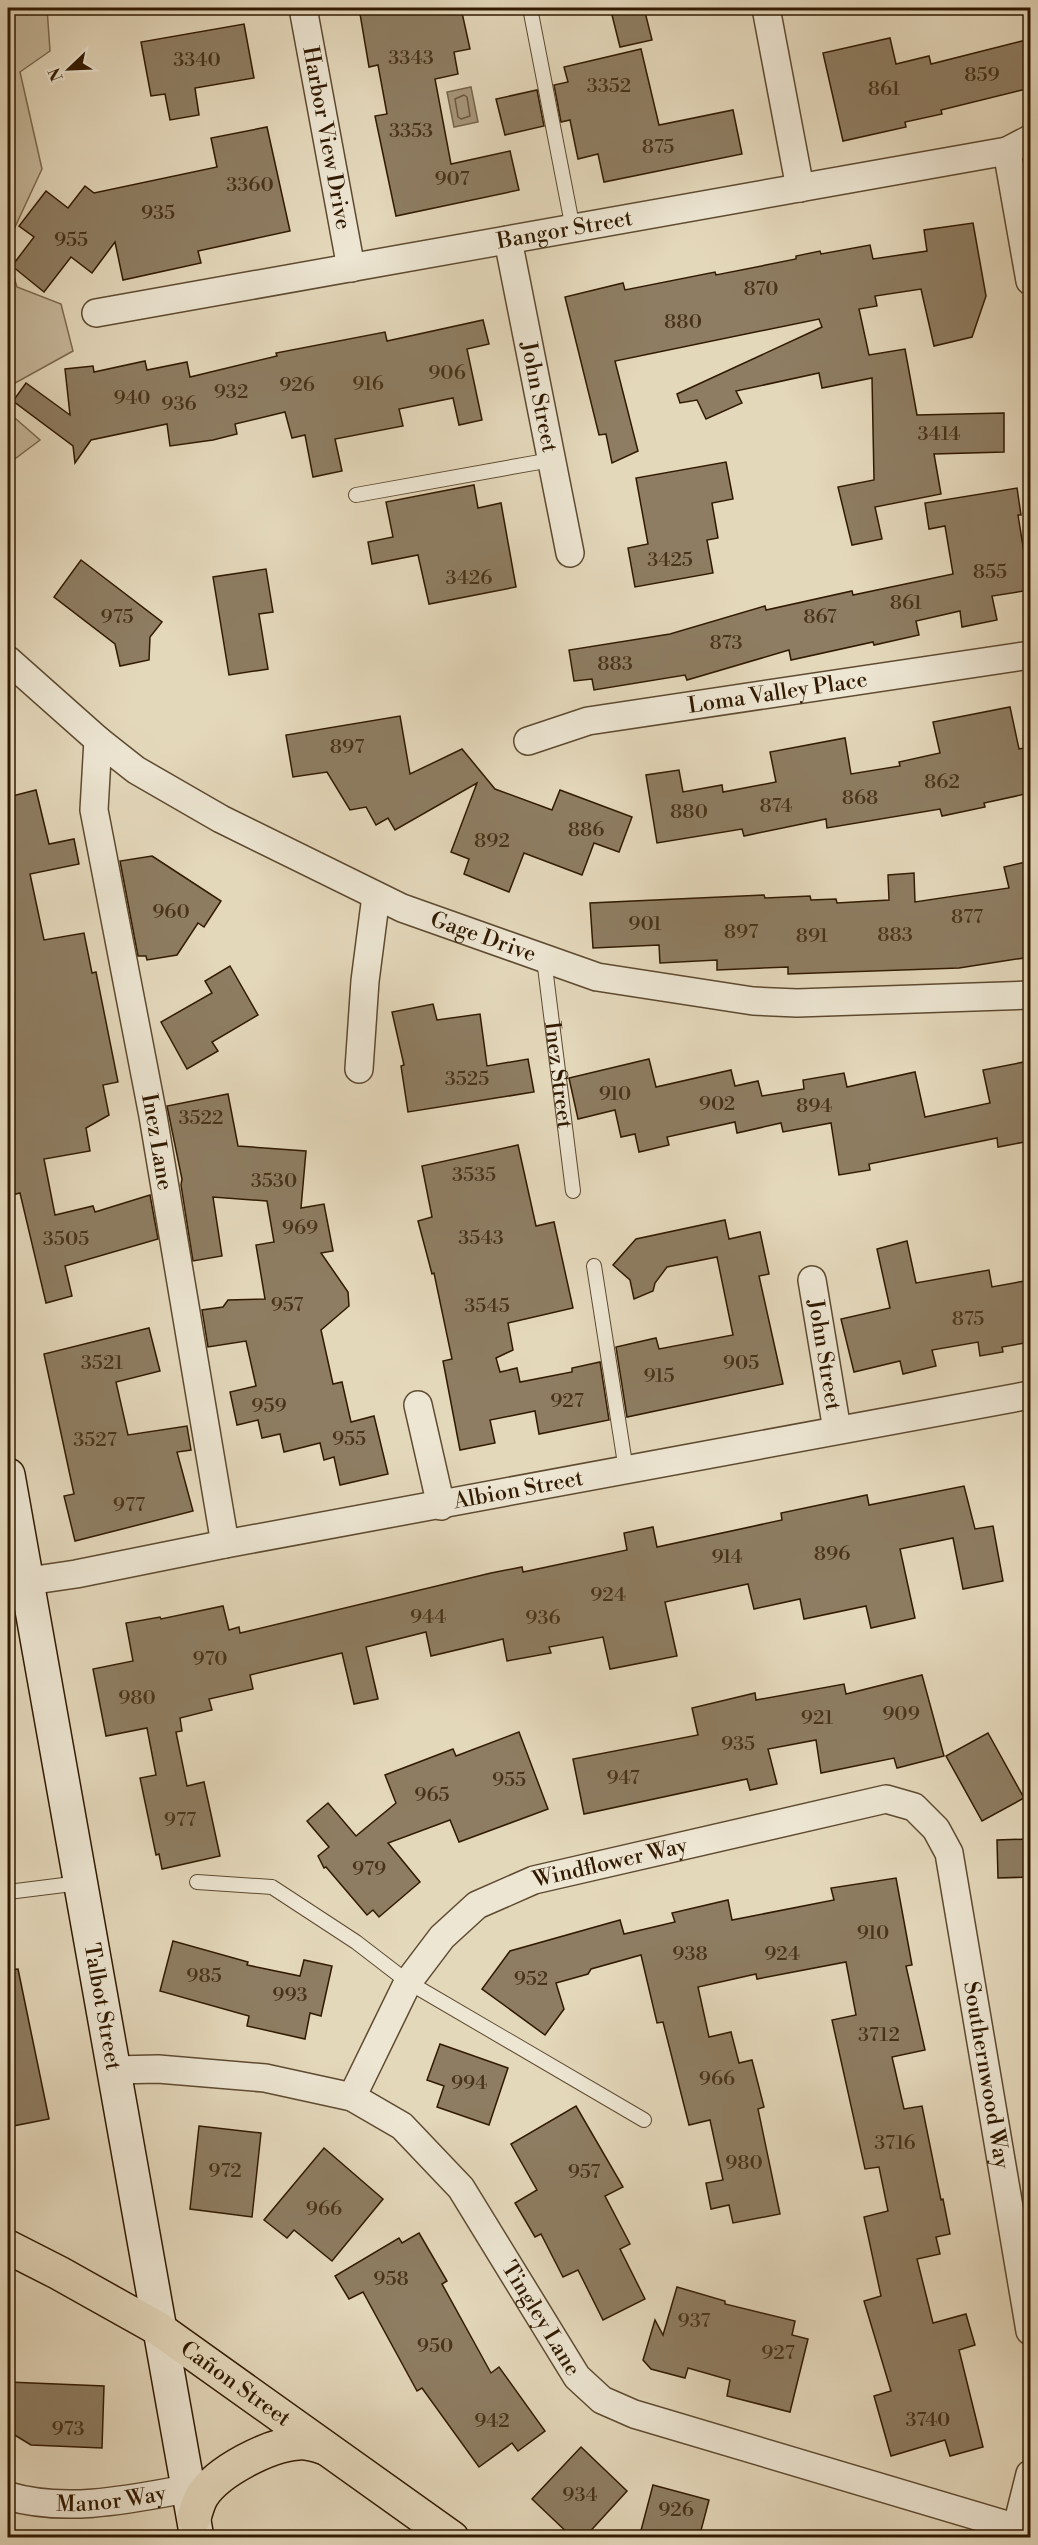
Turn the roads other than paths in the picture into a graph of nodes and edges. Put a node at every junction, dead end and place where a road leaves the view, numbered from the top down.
1 (303, 8) edge
2 (530, 8) edge
3 (766, 8) edge
4 (1030, 139) edge
5 (1007, 152) junction
6 (800, 188) junction
7 (573, 229) junction
8 (508, 240) junction
9 (351, 268) junction
10 (1030, 281) edge
11 (96, 313) dead end
12 (551, 459) junction
13 (356, 495) dead end
14 (570, 554) dead end
15 (1030, 656) edge
16 (8, 660) edge
17 (98, 740) junction
18 (528, 741) dead end
19 (376, 896) junction
20 (544, 959) junction
21 (1030, 994) edge
22 (359, 1069) dead end
23 (573, 1191) dead end
24 (594, 1266) dead end
25 (812, 1280) dead end
26 (1030, 1395) edge
27 (418, 1405) dead end
28 (837, 1430) junction
29 (626, 1470) junction
30 (8, 1474) edge
31 (441, 1506) junction
32 (225, 1544) junction
33 (17, 1583) edge
34 (949, 1853) joint
35 (197, 1882) dead end
36 (81, 1883) junction
37 (8, 1892) edge
38 (408, 1982) junction
39 (114, 2070) junction
40 (352, 2097) junction
41 (644, 2120) dead end
42 (8, 2247) edge
43 (159, 2329) junction
44 (1030, 2331) edge
45 (327, 2449) junction
46 (1030, 2474) edge
47 (8, 2496) edge
48 (198, 2507) edge
49 (1015, 2533) edge
50 (452, 2538) edge

1 - 9 street, Harbor View Drive
2 - 7 lane
3 - 6 street
4 - 5 street, Bangor Street
5 - 6 street, Bangor Street
5 - 10 street
6 - 7 street, Bangor Street
7 - 8 street, Bangor Street
8 - 9 street, Bangor Street
8 - 12 street, John Street
9 - 11 street, Bangor Street
12 - 13 lane
12 - 14 street, John Street
15 - 18 street, Loma Valley Place
16 - 17 street, Gage Drive
17 - 19 street, Gage Drive
17 - 32 street, Inez Lane
19 - 20 street, Gage Drive
19 - 22 street
20 - 21 street, Gage Drive
20 - 23 lane, Inez Street
24 - 29 lane
25 - 28 street, John Street
26 - 28 street, Albion Street
27 - 31 street
28 - 29 street, Albion Street
29 - 31 street, Albion Street
30 - 33 main road, Talbot Street
31 - 32 street, Albion Street
32 - 33 street, Albion Street
33 - 36 main road, Talbot Street
34 - 38 street, Windflower Way
34 - 44 street, Southernwood Way
35 - 38 lane
36 - 37 lane
36 - 39 main road, Talbot Street
38 - 40 street, Windflower Way
38 - 41 lane
39 - 40 street, Tingley Lane
39 - 43 main road, Talbot Street
40 - 49 street, Tingley Lane
42 - 43 main road, Cañon Street
43 - 45 main road, Cañon Street
43 - 48 main road, Talbot Street
45 - 48 main road
45 - 50 main road, Cañon Street
46 - 49 street
47 - 48 street, Manor Way

